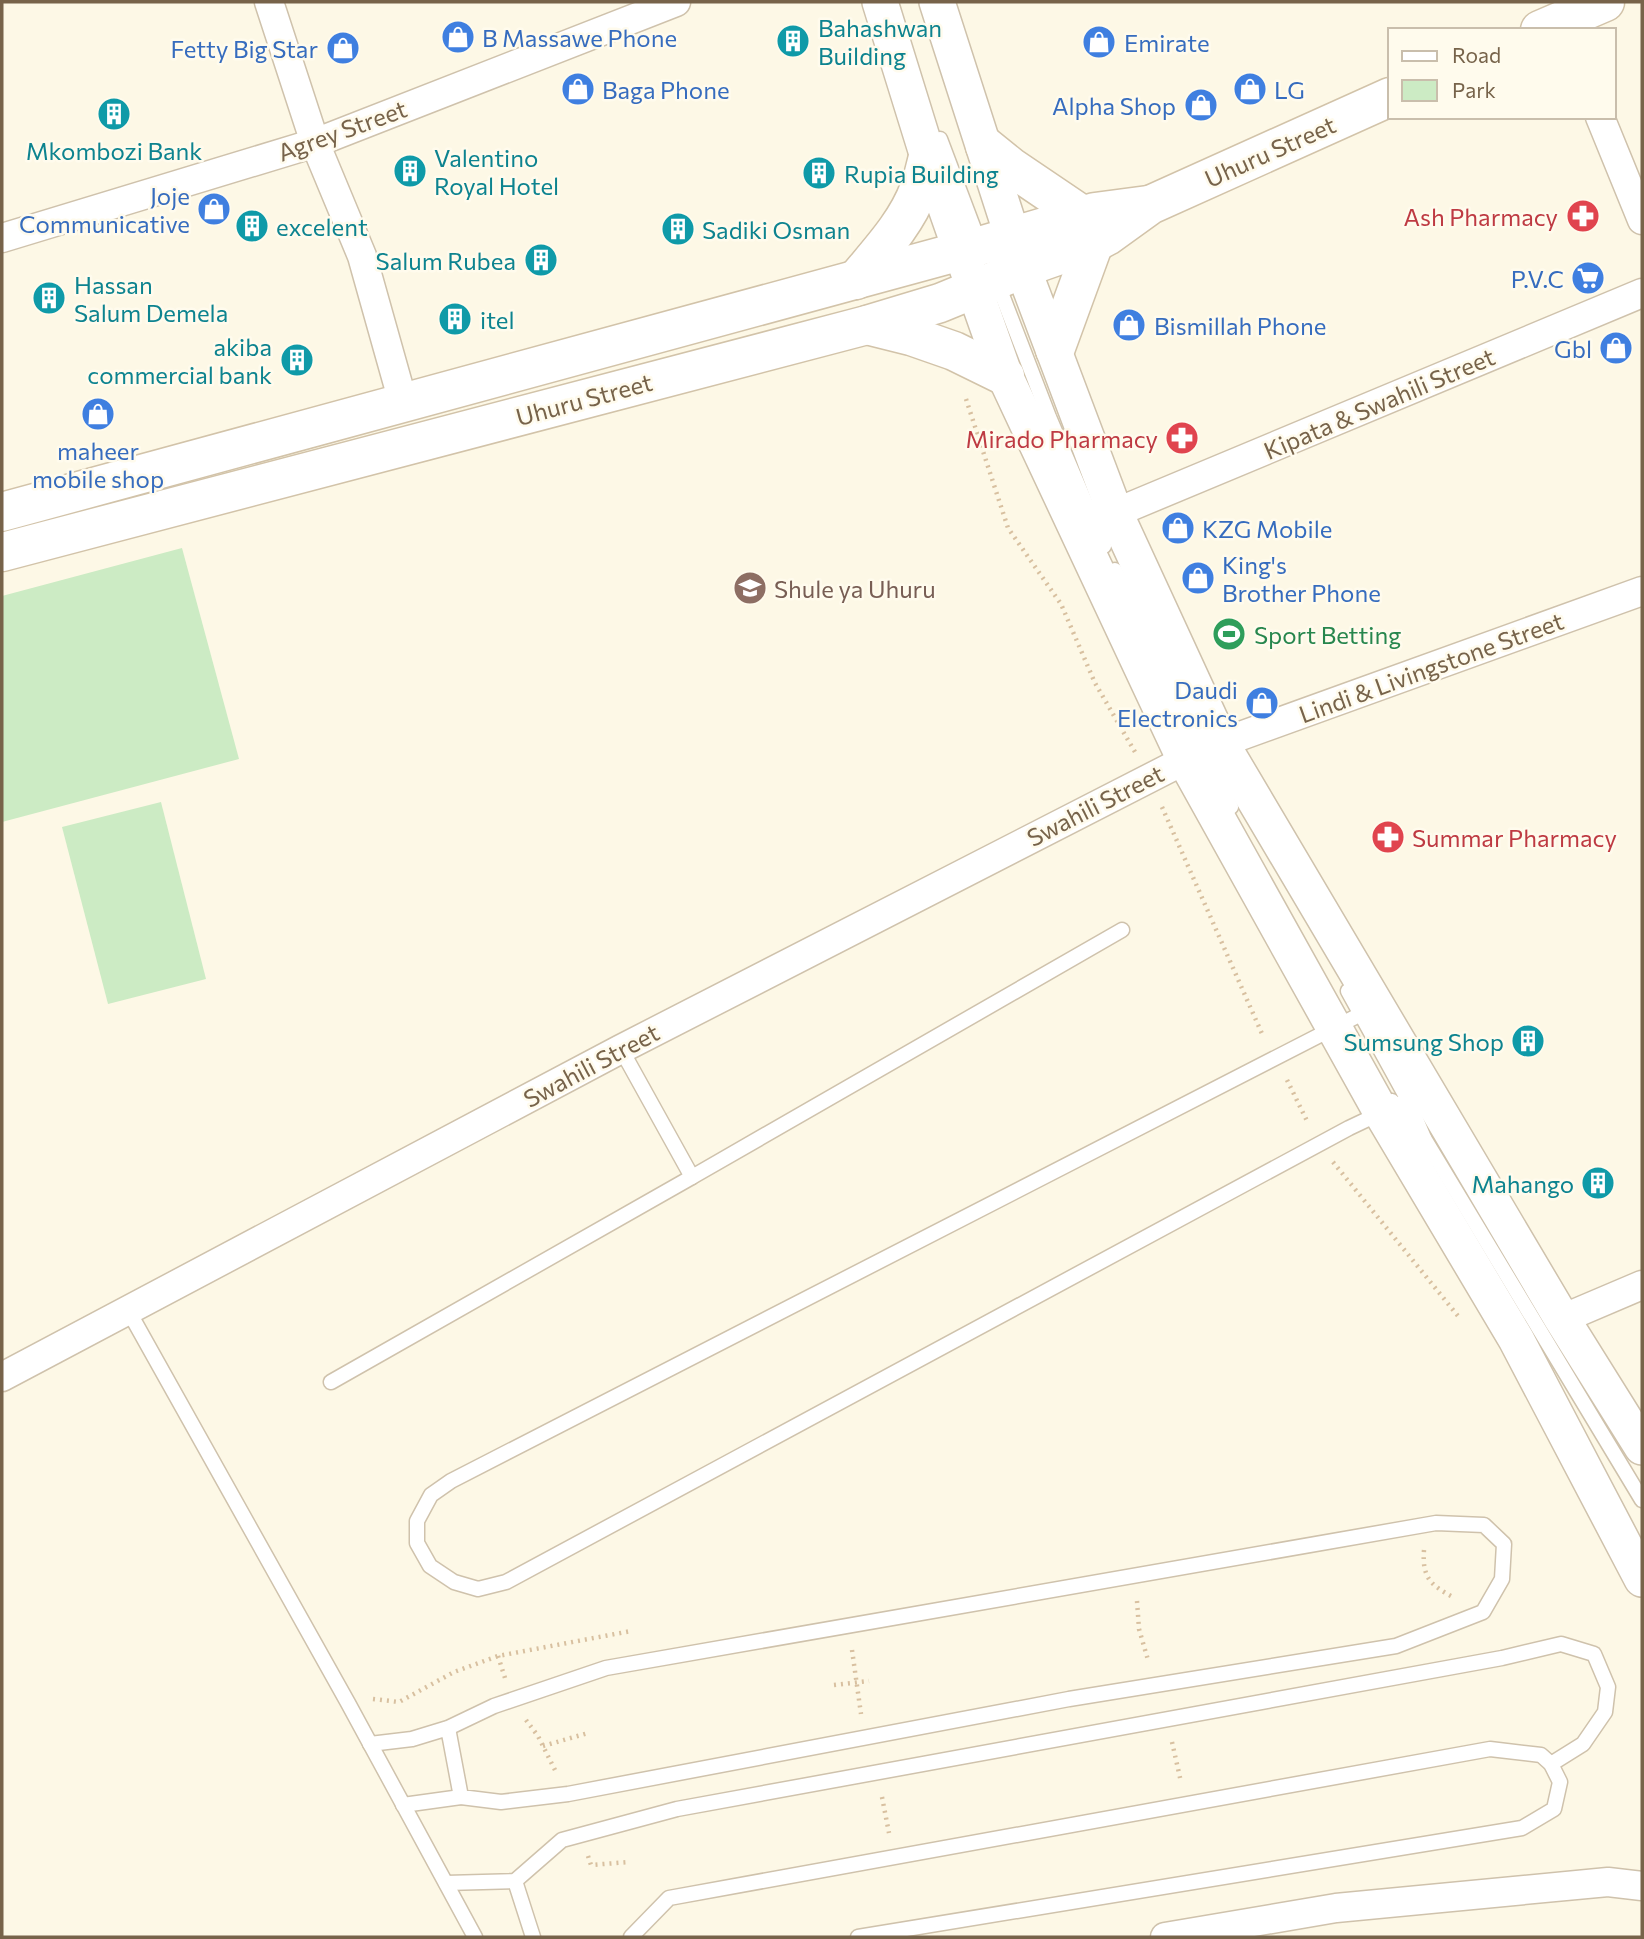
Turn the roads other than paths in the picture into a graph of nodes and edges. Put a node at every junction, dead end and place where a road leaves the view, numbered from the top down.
1 (269, 2) edge
2 (676, 2) edge
3 (880, 2) edge
4 (895, 2) edge
5 (923, 2) edge
6 (937, 2) edge
7 (1605, 2) edge
8 (1555, 27) edge
9 (911, 53) dead end
10 (1388, 98) edge
11 (1601, 119) edge
12 (314, 143) junction
13 (932, 144) junction
14 (985, 146) junction
15 (1642, 220) edge
16 (1088, 229) junction
17 (2, 238) edge
18 (996, 260) junction
19 (856, 280) junction
20 (1642, 293) edge
21 (867, 325) junction
22 (1055, 350) junction
23 (1005, 376) junction
24 (403, 402) junction
25 (2, 512) edge
26 (1115, 513) junction
27 (2, 552) edge
28 (1642, 591) edge
29 (1220, 743) junction
30 (1185, 760) junction
31 (1235, 815) dead end
32 (1308, 918) dead end
33 (1122, 930) dead end
34 (1341, 978) dead end
35 (1345, 1015) junction
36 (621, 1049) junction
37 (1395, 1106) junction
38 (692, 1177) junction
39 (1642, 1285) edge
40 (128, 1310) junction
41 (1562, 1319) junction
42 (2, 1377) edge
43 (331, 1382) dead end
44 (1642, 1447) edge
45 (1642, 1500) edge
46 (1642, 1579) edge
47 (448, 1728) junction
48 (370, 1744) junction
49 (1551, 1764) junction
50 (461, 1797) junction
51 (403, 1805) junction
52 (515, 1881) junction
53 (446, 1882) junction
54 (1642, 1886) edge
55 (475, 1937) edge
56 (533, 1937) edge
57 (631, 1937) edge
58 (858, 1937) edge
59 (1165, 1937) edge

1 - 12 street
2 - 12 street, Agrey Street
3 - 13 street
4 - 9 lane
5 - 18 lane
6 - 14 street
7 - 8 main road
10 - 16 main road, Uhuru Street
11 - 15 street
12 - 17 street, Agrey Street
12 - 24 street
13 - 18 street
13 - 19 main road
14 - 16 main road
14 - 18 street
16 - 18 main road, Uhuru Street
16 - 22 main road
18 - 19 main road, Uhuru Street
18 - 21 main road, Uhuru Street
18 - 22 street
18 - 23 street
18 - 31 lane
18 - 32 lane
19 - 24 main road, Uhuru Street
20 - 26 street, Kipata & Swahili Street
21 - 23 main road
21 - 27 main road, Uhuru Street
22 - 26 street
23 - 30 street
24 - 25 main road, Uhuru Street
26 - 29 street
28 - 29 street, Lindi & Livingstone Street
29 - 41 street
30 - 35 street
30 - 36 street, Swahili Street
33 - 38 lane
34 - 35 lane
35 - 37 street
35 - 37 lane
36 - 38 lane
36 - 40 street, Swahili Street
37 - 45 lane
37 - 46 street
38 - 43 lane
39 - 41 street
40 - 42 street, Swahili Street
40 - 48 lane
41 - 44 street
47 - 48 lane
47 - 50 lane
47 - 50 lane
48 - 51 lane
49 - 52 lane
49 - 57 lane
49 - 58 lane
50 - 51 lane
51 - 53 lane
52 - 53 lane
52 - 56 lane
53 - 55 lane
54 - 59 street

